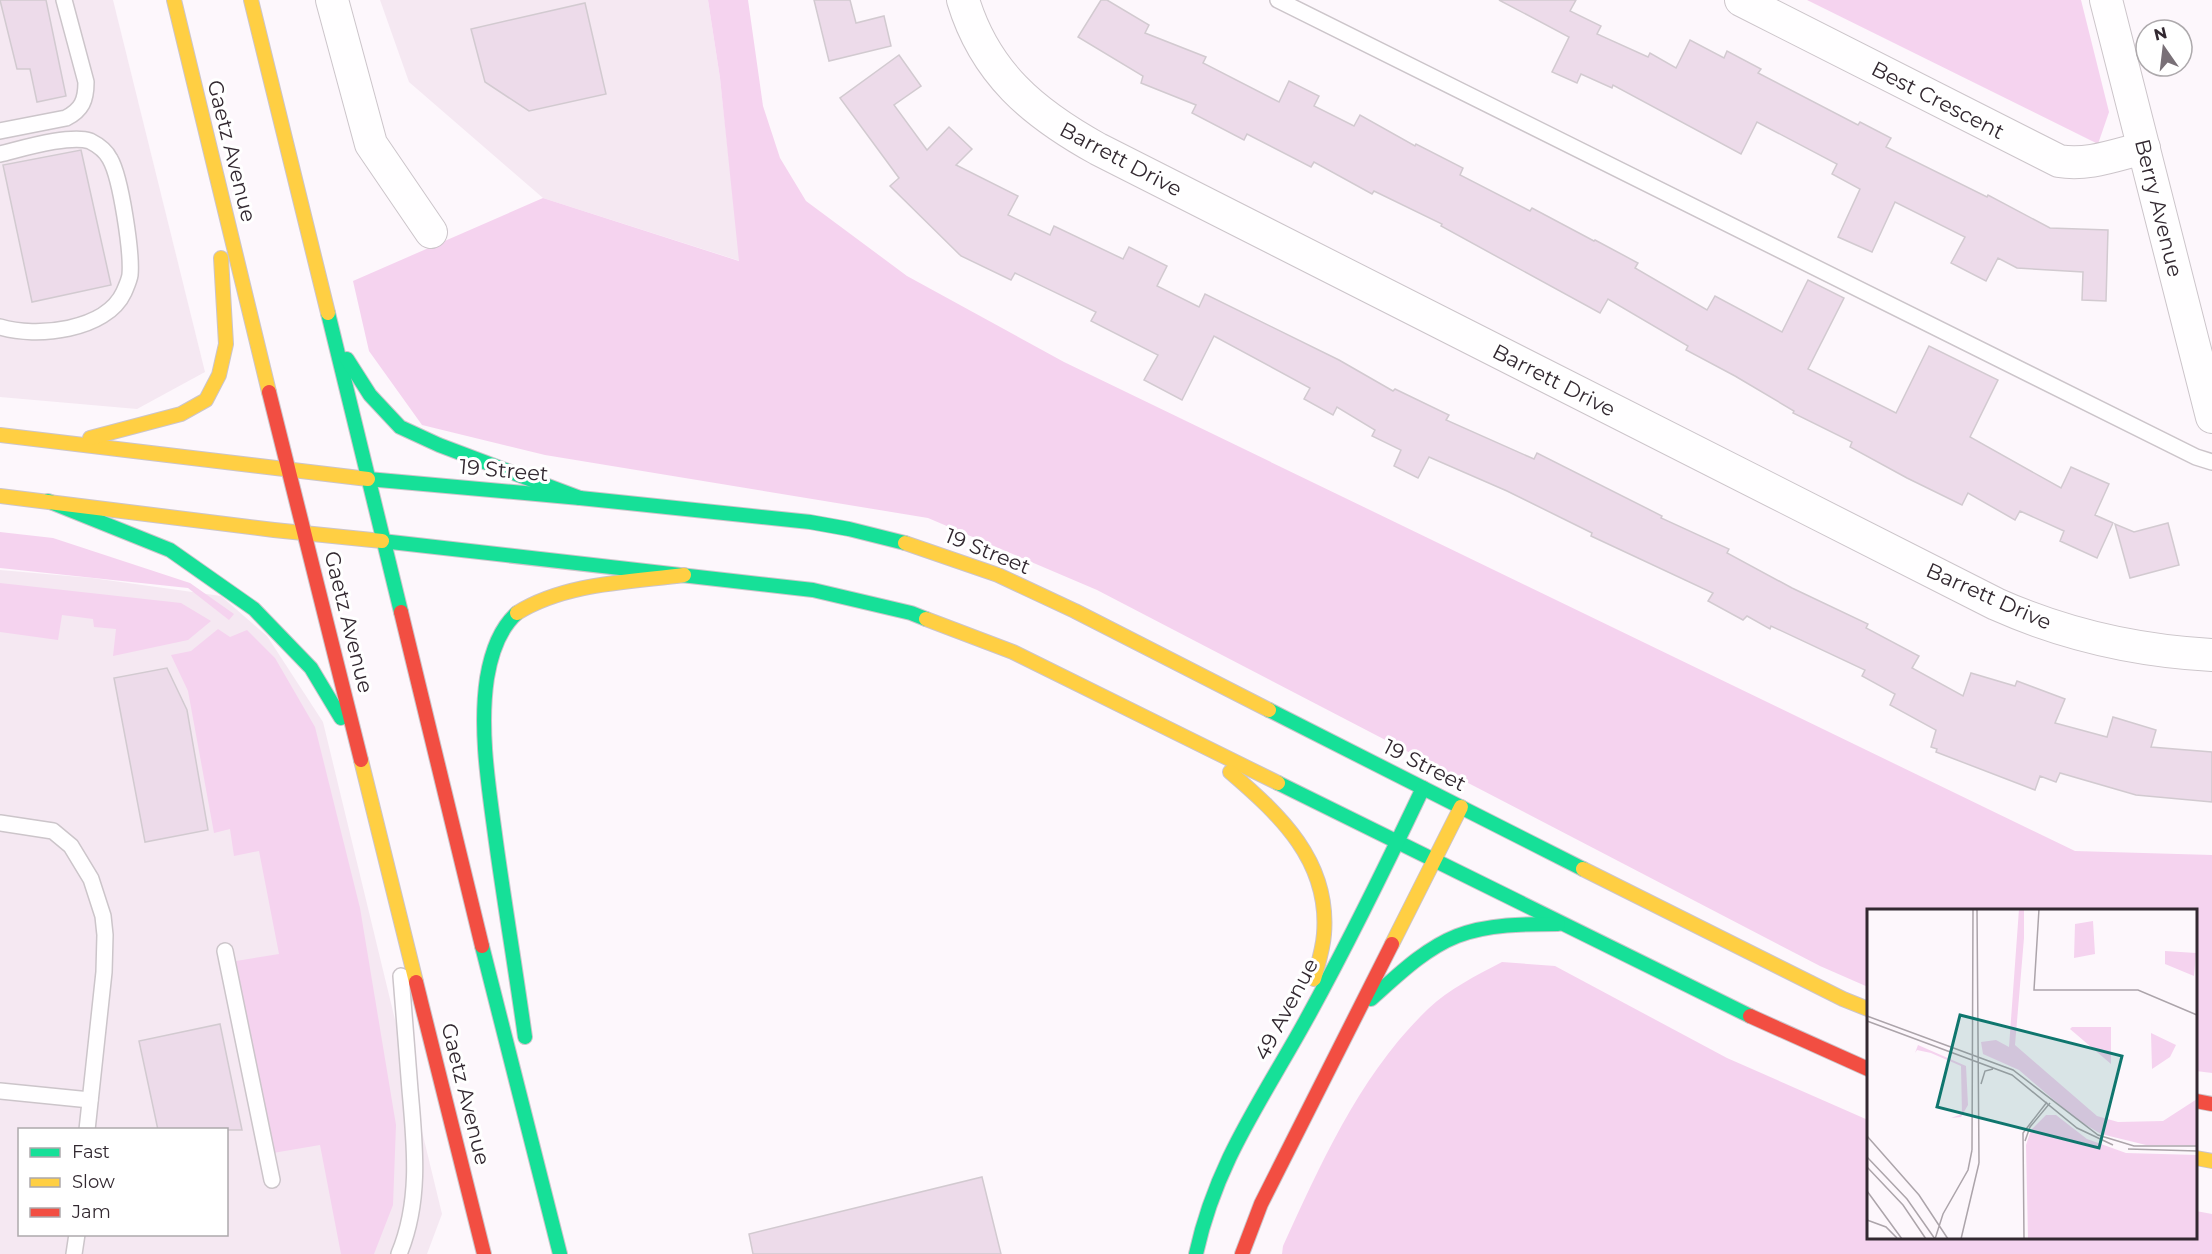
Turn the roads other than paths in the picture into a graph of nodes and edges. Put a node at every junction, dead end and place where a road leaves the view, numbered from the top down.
1 (64, 0) edge
2 (174, 0) edge
3 (251, 0) edge
4 (332, 0) edge
5 (963, 0) edge
6 (1278, 0) edge
7 (1741, 0) edge
8 (2106, 0) edge
9 (0, 130) edge
10 (2144, 148) junction
11 (0, 154) edge
12 (219, 190) junction
13 (431, 232) dead end
14 (0, 327) edge
15 (336, 343) junction
16 (2212, 417) edge
17 (0, 435) edge
18 (69, 443) junction
19 (2212, 462) edge
20 (290, 469) junction
21 (368, 479) junction
22 (0, 496) edge
23 (580, 498) junction
24 (48, 501) junction
25 (305, 534) junction
26 (382, 541) junction
27 (684, 575) junction
28 (2212, 655) edge
29 (1192, 740) junction
30 (359, 748) junction
31 (1423, 788) junction
32 (1461, 807) junction
33 (0, 823) edge
34 (1397, 842) junction
35 (1434, 860) junction
36 (390, 871) junction
37 (1561, 924) junction
38 (225, 951) dead end
39 (1362, 1006) junction
40 (1867, 1008) edge
41 (1306, 1019) junction
42 (528, 1053) dead end
43 (1867, 1068) edge
44 (533, 1088) dead end
45 (0, 1091) edge
46 (90, 1100) junction
47 (2197, 1101) edge
48 (2212, 1104) edge
49 (87, 1128) edge
50 (2197, 1158) edge
51 (2212, 1161) edge
52 (272, 1180) dead end
53 (551, 1216) junction
54 (77, 1236) edge
55 (74, 1254) edge
56 (399, 1254) edge
57 (484, 1254) edge
58 (560, 1254) edge
59 (1196, 1254) edge
60 (1242, 1254) edge

1 - 9 lane
2 - 12 main road, Gaetz Avenue
3 - 15 main road
4 - 13 street
5 - 28 street, Barrett Drive
6 - 19 lane
7 - 10 street, Best Crescent
8 - 10 street, Berry Avenue
10 - 16 street, Berry Avenue
11 - 14 lane
12 - 18 main road
12 - 20 main road, Gaetz Avenue
15 - 21 main road
15 - 23 main road
17 - 18 main road, 19 Street
18 - 20 main road, 19 Street
20 - 21 main road, 19 Street
20 - 25 main road, Gaetz Avenue
21 - 23 main road, 19 Street
21 - 26 main road
22 - 24 main road
23 - 31 main road, 19 Street
24 - 25 main road
24 - 30 main road
25 - 26 main road
25 - 30 main road, Gaetz Avenue
26 - 27 main road
26 - 53 main road
27 - 29 main road
27 - 42 main road
29 - 34 main road
29 - 41 main road
30 - 36 main road, Gaetz Avenue
31 - 32 main road, 19 Street
31 - 34 main road, 49 Avenue
32 - 35 main road
32 - 40 main road, 19 Street
33 - 46 lane
34 - 35 main road
34 - 41 main road, 49 Avenue
35 - 37 main road
35 - 39 main road
36 - 56 lane
36 - 57 main road, Gaetz Avenue
37 - 39 main road
37 - 43 main road
38 - 52 lane
39 - 60 main road
41 - 59 main road, 49 Avenue
44 - 53 main road
45 - 46 lane
46 - 49 lane
47 - 48 main road
50 - 51 main road
53 - 58 main road
54 - 55 lane

